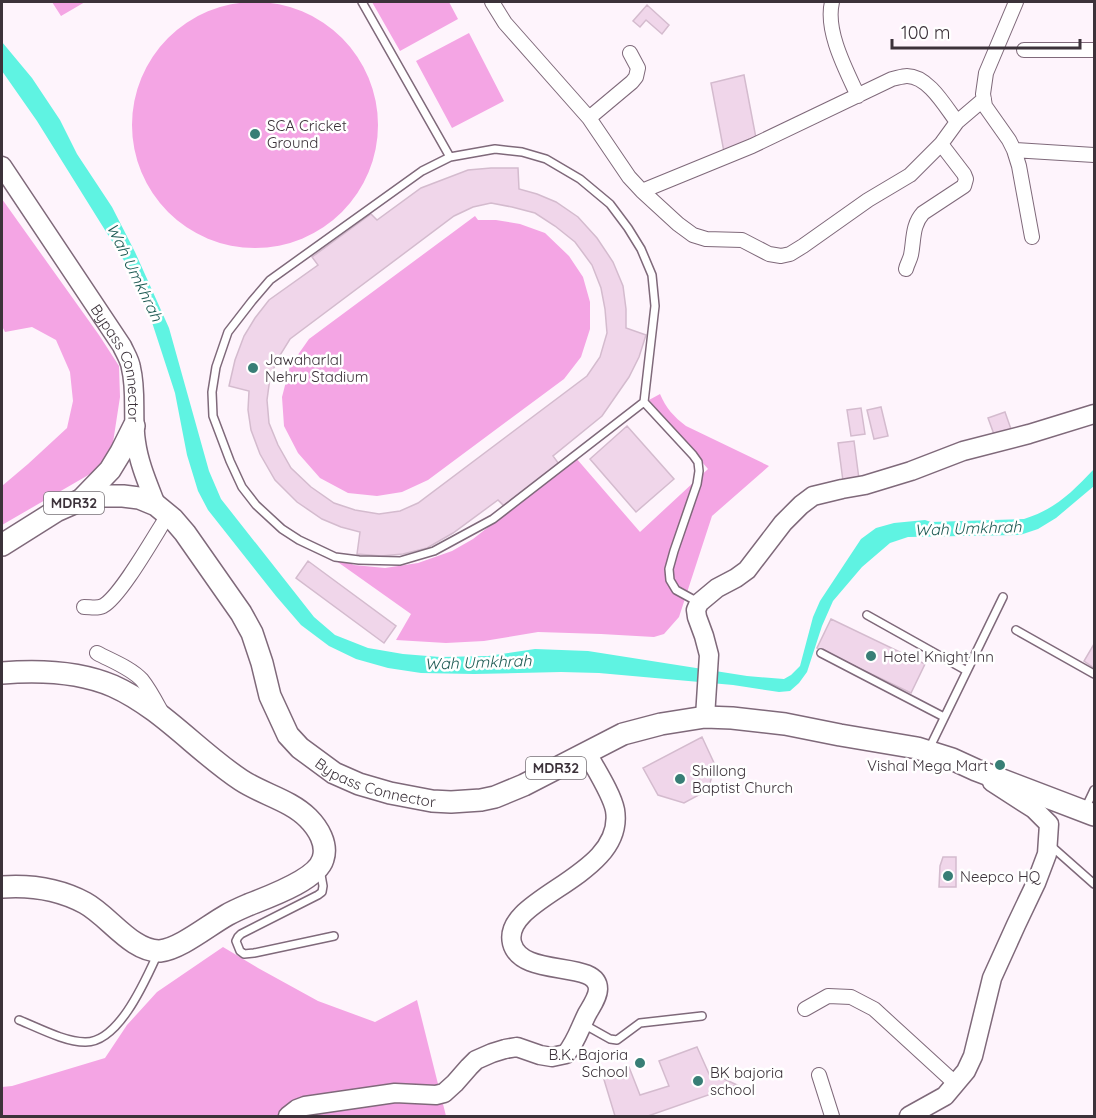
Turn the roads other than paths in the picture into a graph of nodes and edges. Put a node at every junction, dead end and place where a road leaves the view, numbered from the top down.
1 (362, 2) edge
2 (492, 2) edge
3 (832, 2) edge
4 (1016, 2) edge
5 (1024, 50) dead end
6 (1095, 50) edge
7 (630, 53) dead end
8 (858, 96) junction
9 (984, 99) junction
10 (589, 118) junction
11 (957, 122) junction
12 (941, 144) junction
13 (1014, 150) junction
14 (1095, 155) edge
15 (450, 157) junction
16 (2, 166) edge
17 (642, 191) junction
18 (1032, 237) dead end
19 (906, 269) dead end
20 (644, 402) junction
21 (1095, 414) edge
22 (134, 426) junction
23 (81, 500) junction
24 (162, 510) junction
25 (2, 545) edge
26 (1003, 597) dead end
27 (699, 603) junction
28 (84, 607) dead end
29 (867, 615) dead end
30 (1016, 630) dead end
31 (97, 653) dead end
32 (821, 653) dead end
33 (967, 671) junction
34 (2, 673) edge
35 (1095, 674) edge
36 (705, 717) junction
37 (944, 717) junction
38 (166, 720) junction
39 (927, 751) junction
40 (587, 753) junction
41 (976, 770) junction
42 (1095, 790) edge
43 (1089, 813) edge
44 (1048, 844) junction
45 (320, 867) junction
46 (1095, 884) edge
47 (2, 887) edge
48 (334, 936) dead end
49 (160, 951) junction
50 (805, 1009) dead end
51 (702, 1016) dead end
52 (19, 1020) dead end
53 (582, 1023) junction
54 (819, 1075) dead end
55 (956, 1084) junction
56 (288, 1116) edge
57 (832, 1116) edge
58 (909, 1116) edge

1 - 15 lane
2 - 10 street
3 - 8 street
4 - 9 street
5 - 6 street
7 - 10 street
8 - 11 street
8 - 17 street
9 - 11 street
9 - 13 street
10 - 17 street
11 - 12 street
12 - 17 street
12 - 19 street
13 - 14 street
13 - 18 street
15 - 20 lane
15 - 20 lane
16 - 22 street, Bypass Connector
20 - 27 lane
21 - 27 street
22 - 23 main road
22 - 24 street, Bypass Connector
23 - 24 main road, MDR32
23 - 25 main road, MDR32
24 - 28 street
24 - 40 main road, Bypass Connector / MDR32
26 - 33 lane
27 - 36 street
29 - 33 lane
30 - 35 lane
31 - 38 street
32 - 37 lane
33 - 37 lane
34 - 38 main road
36 - 39 main road, Bypass Connector / MDR32
36 - 40 main road, Bypass Connector / MDR32
37 - 39 lane
38 - 45 main road
39 - 41 main road, Bypass Connector / MDR32
40 - 53 street
41 - 43 main road, Bypass Connector / MDR32
41 - 44 street
42 - 43 lane
44 - 46 lane
44 - 55 street
45 - 48 lane
45 - 49 main road
47 - 49 main road
49 - 52 lane
50 - 55 street
51 - 53 lane
53 - 56 street
54 - 57 street
55 - 58 street

